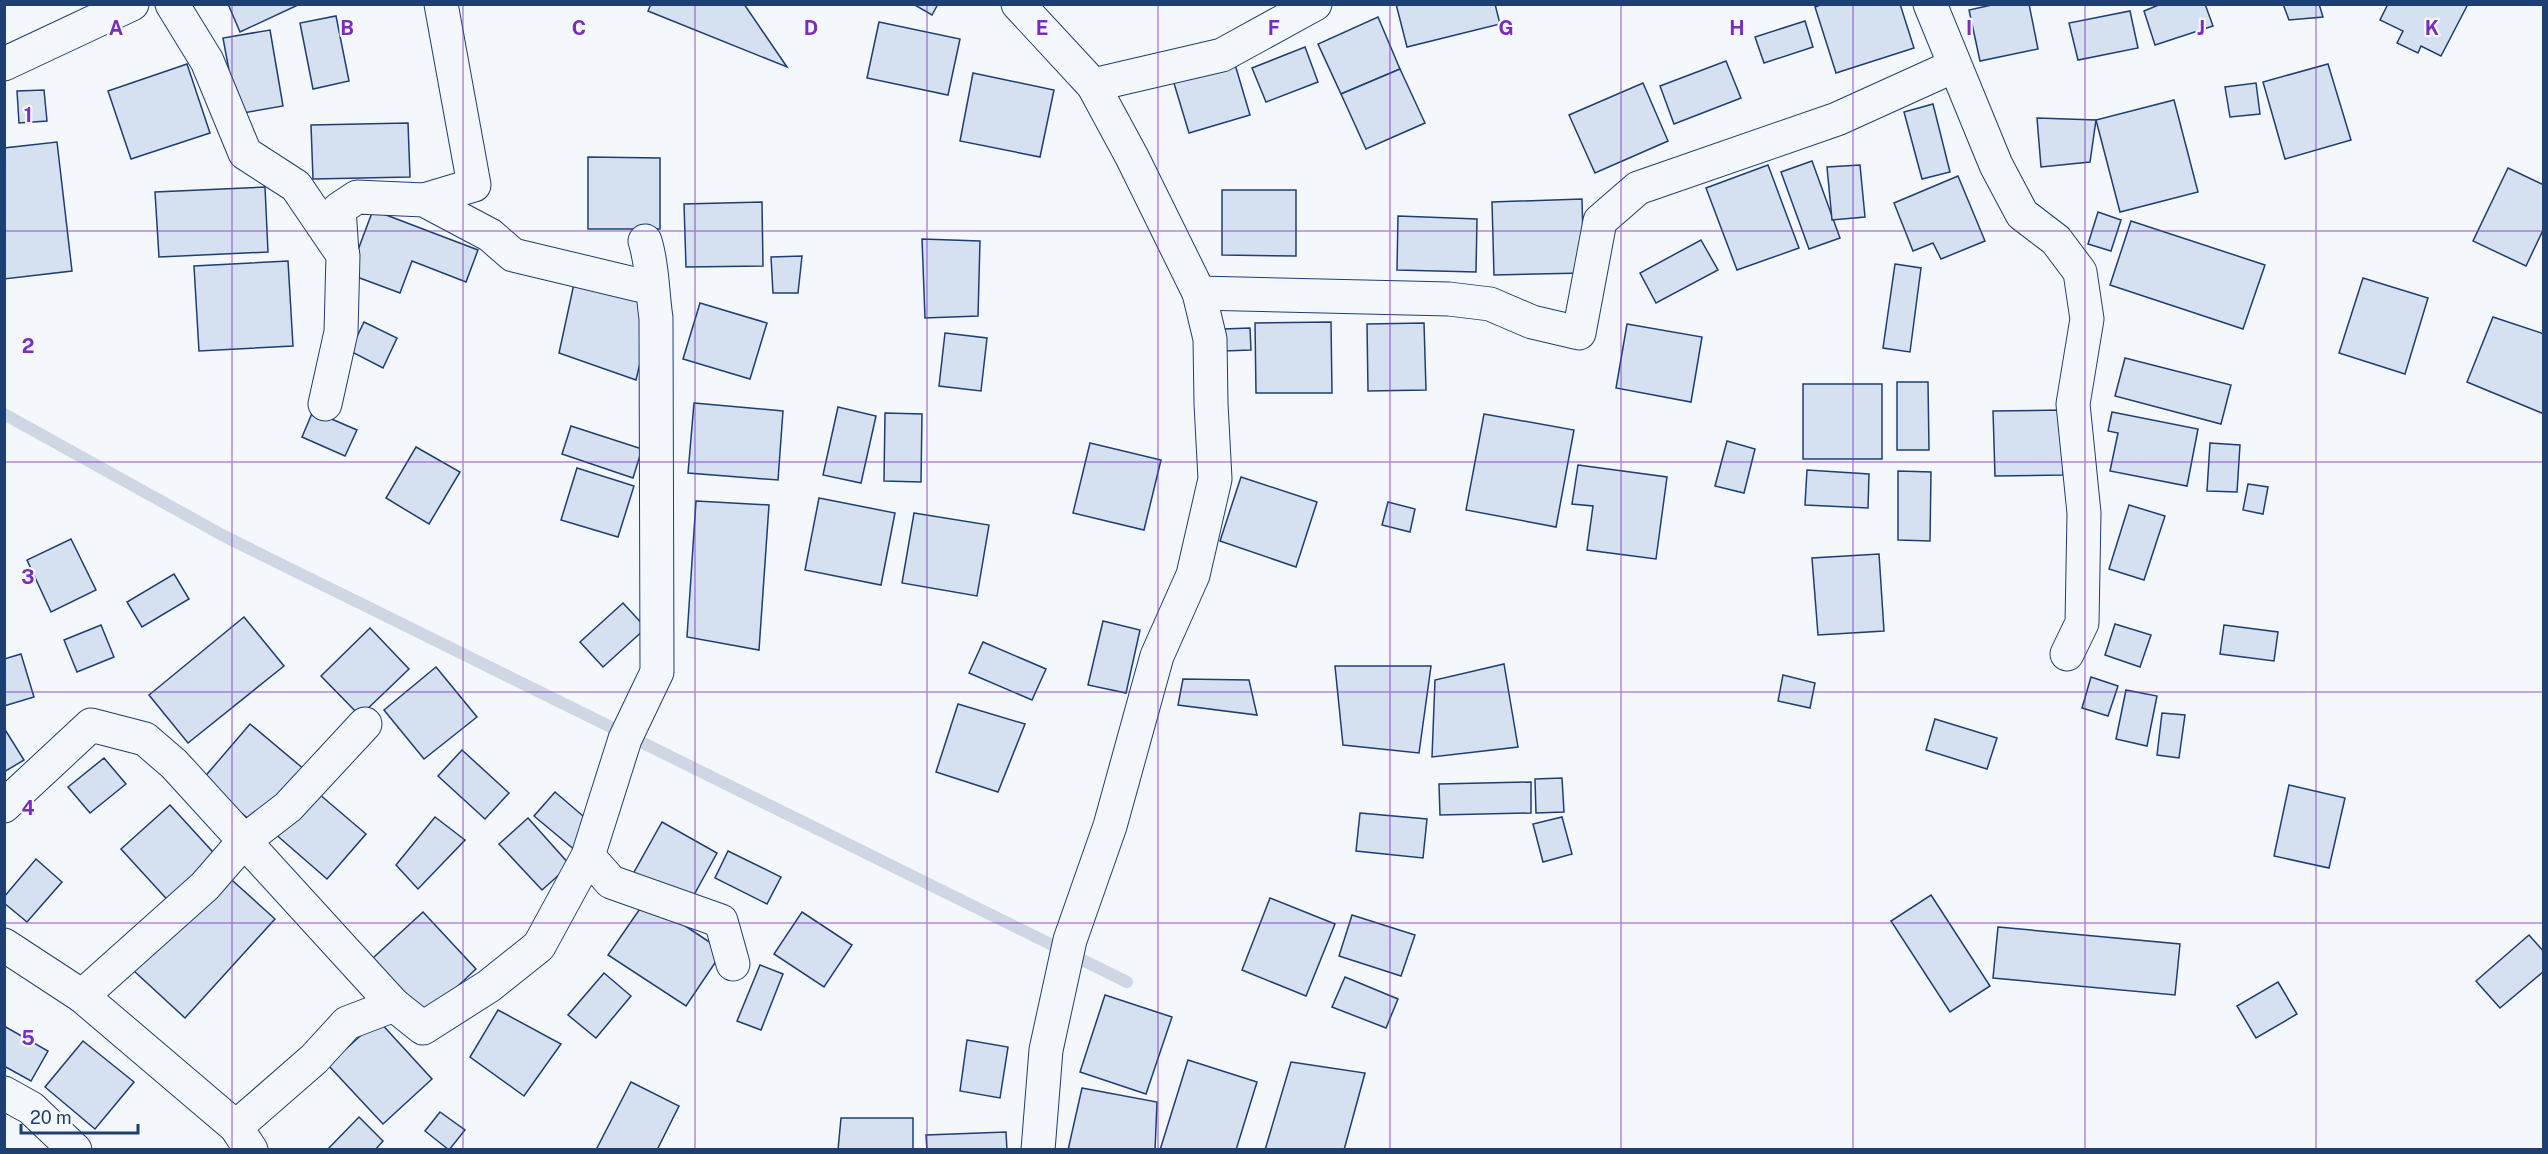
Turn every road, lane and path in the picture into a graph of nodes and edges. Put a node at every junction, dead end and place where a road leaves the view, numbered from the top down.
1 (132, 4) edge
2 (172, 4) edge
3 (441, 4) edge
4 (1018, 4) edge
5 (1315, 4) edge
6 (1930, 4) edge
7 (4, 64) edge
8 (1954, 66) junction
9 (1093, 85) junction
10 (424, 200) junction
11 (645, 241) dead end
12 (342, 255) junction
13 (651, 288) junction
14 (1199, 293) junction
15 (326, 404) dead end
16 (2067, 654) dead end
17 (365, 724) dead end
18 (4, 806) edge
19 (244, 841) junction
20 (588, 856) junction
21 (4, 945) edge
22 (733, 964) dead end
23 (82, 996) junction
24 (394, 1005) junction
25 (4, 1093) edge
26 (244, 1138) edge
27 (75, 1149) edge
28 (1038, 1149) edge

1 - 7 street
2 - 12 street
3 - 10 street
4 - 9 street
5 - 9 street
6 - 8 street
8 - 14 street
8 - 16 street
9 - 14 street
10 - 12 street
10 - 13 street
11 - 13 street
12 - 15 street
13 - 20 street
14 - 28 street
17 - 19 street
18 - 19 street
19 - 23 street
19 - 24 street
20 - 22 street
20 - 24 street
21 - 23 street
23 - 26 street
24 - 26 street
25 - 27 street

